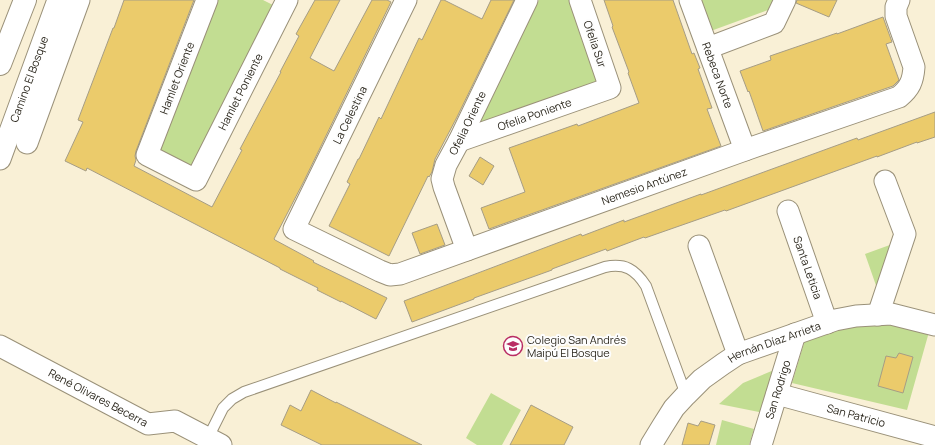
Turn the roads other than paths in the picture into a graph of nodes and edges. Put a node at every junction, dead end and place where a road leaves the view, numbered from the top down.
1 (25, 0) edge
2 (58, 0) edge
3 (79, 0) edge
4 (207, 0) edge
5 (406, 0) edge
6 (527, 0) edge
7 (580, 0) edge
8 (690, 0) edge
9 (785, 0) edge
10 (899, 0) edge
11 (283, 1) edge
12 (708, 48) junction
13 (0, 64) edge
14 (610, 88) joint
15 (459, 141) junction
16 (27, 144) dead end
17 (744, 150) junction
18 (0, 159) edge
19 (196, 180) joint
20 (885, 181) dead end
21 (788, 211) dead end
22 (294, 229) joint
23 (699, 246) dead end
24 (466, 250) junction
25 (878, 314) junction
26 (827, 323) junction
27 (935, 325) edge
28 (795, 334) junction
29 (0, 346) edge
30 (738, 354) junction
31 (686, 394) junction
32 (777, 394) junction
33 (935, 436) edge
34 (214, 441) edge
35 (651, 445) edge
36 (761, 445) edge

1 - 13 street
2 - 18 street, Camino El Bosque
3 - 16 street, Camino El Bosque
4 - 19 street, Hamlet Oriente
5 - 22 street, La Celestina
6 - 15 street, Ofelia Oriente
7 - 14 street, Ofelia Sur
8 - 12 street, Rebeca Norte
9 - 12 street
10 - 17 street, Nemesio Antúnez
11 - 19 street, Hamlet Poniente
12 - 17 street, Rebeca Norte
14 - 15 street, Ofelia Poniente
15 - 24 street, Ofelia Oriente
17 - 24 street, Nemesio Antúnez
20 - 25 street
21 - 26 street, Santa Leticia
22 - 24 street, Nemesio Antúnez
23 - 30 street
25 - 26 street, Hernán Díaz Arrieta
25 - 27 street, Hernán Díaz Arrieta
26 - 28 street, Hernán Díaz Arrieta
28 - 30 street, Hernán Díaz Arrieta
28 - 32 street, San Rodrigo
29 - 34 street, René Olivares Becerra
30 - 31 street, Hernán Díaz Arrieta
31 - 34 lane
31 - 35 street, Hernán Díaz Arrieta
32 - 33 street, San Patricio
32 - 36 street, San Rodrigo

